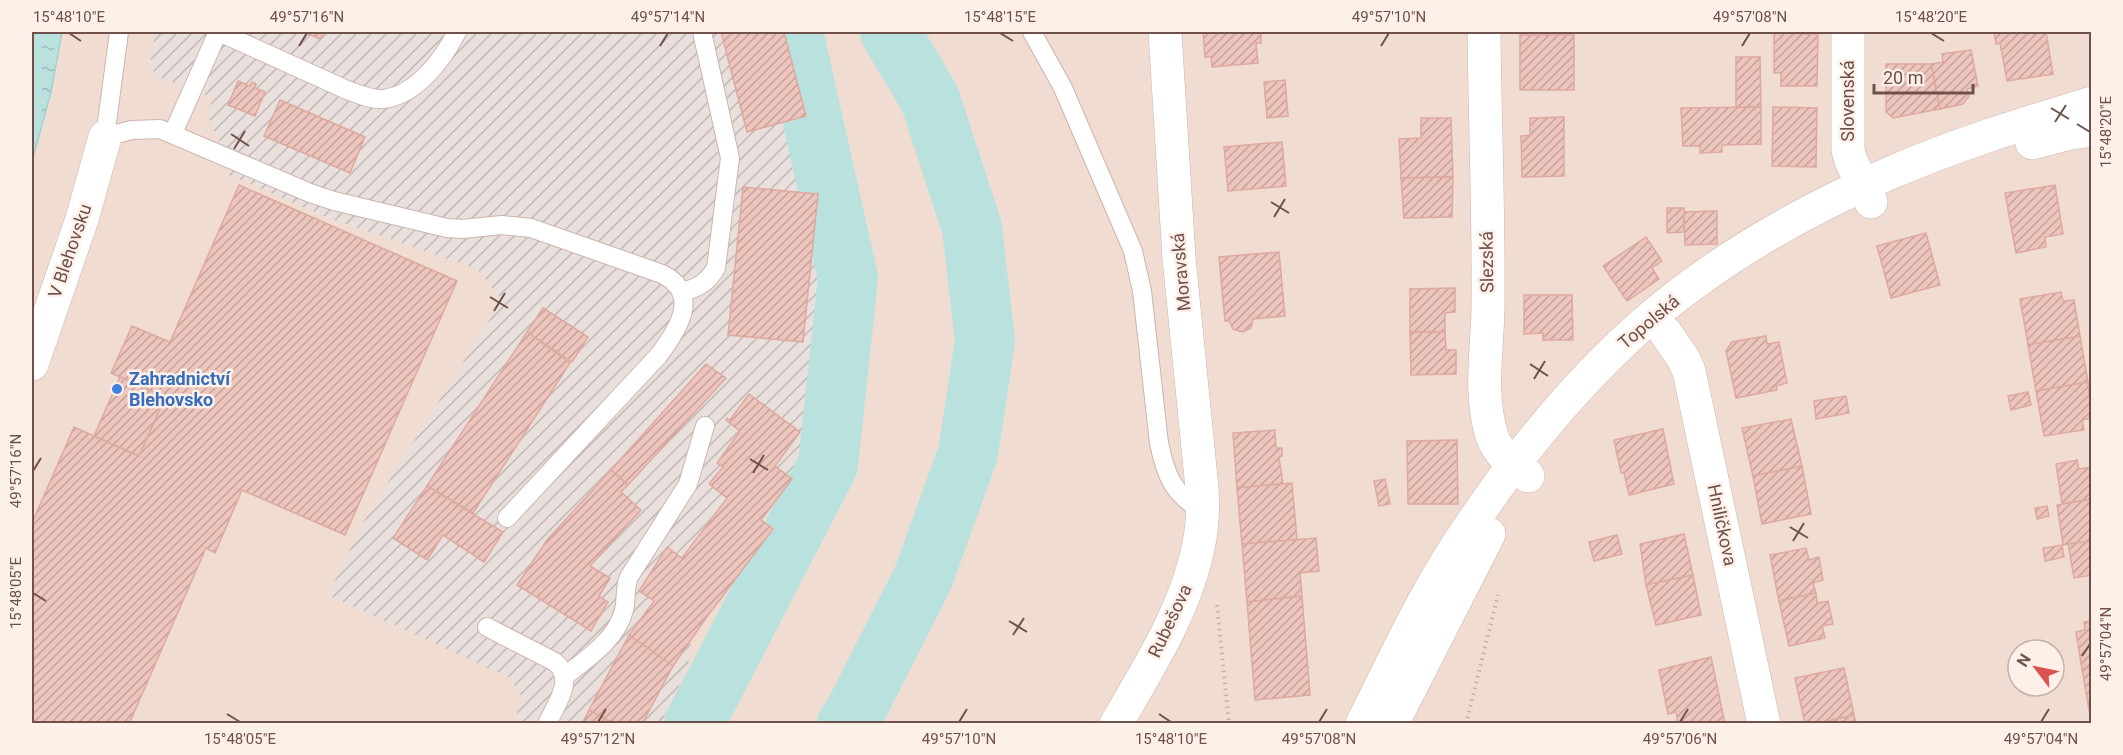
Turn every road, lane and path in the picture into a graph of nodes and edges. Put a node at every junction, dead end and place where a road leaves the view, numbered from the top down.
1 (119, 32) edge
2 (219, 32) edge
3 (457, 32) edge
4 (702, 32) edge
5 (1032, 32) edge
6 (1165, 32) edge
7 (1484, 32) edge
8 (1848, 32) edge
9 (2090, 117) edge
10 (173, 133) junction
11 (105, 137) junction
12 (1867, 194) junction
13 (682, 292) junction
14 (1665, 332) junction
15 (32, 364) edge
16 (705, 426) dead end
17 (1521, 471) junction
18 (1203, 512) junction
19 (507, 518) dead end
20 (1216, 602) dead end
21 (487, 627) dead end
22 (565, 676) junction
23 (547, 723) edge
24 (1116, 723) edge
25 (1229, 723) edge
26 (1362, 723) edge
27 (1392, 723) edge
28 (1764, 723) edge

1 - 11 lane
2 - 3 lane
2 - 10 lane
4 - 13 lane
5 - 18 lane
6 - 18 street, Moravská
7 - 17 street, Slezská
8 - 12 street, Slovenská
9 - 12 street, Topolská
10 - 11 lane
10 - 13 lane
11 - 15 street, V Blehovsku
12 - 14 street, Topolská
12 - 17 street, Topolská
13 - 19 lane
14 - 17 street, Topolská
14 - 28 street, Hniličkova
16 - 22 lane
17 - 26 street, Topolská
17 - 27 street, Topolská
18 - 24 street, Rubešova
20 - 25 path
21 - 22 lane
22 - 23 lane

